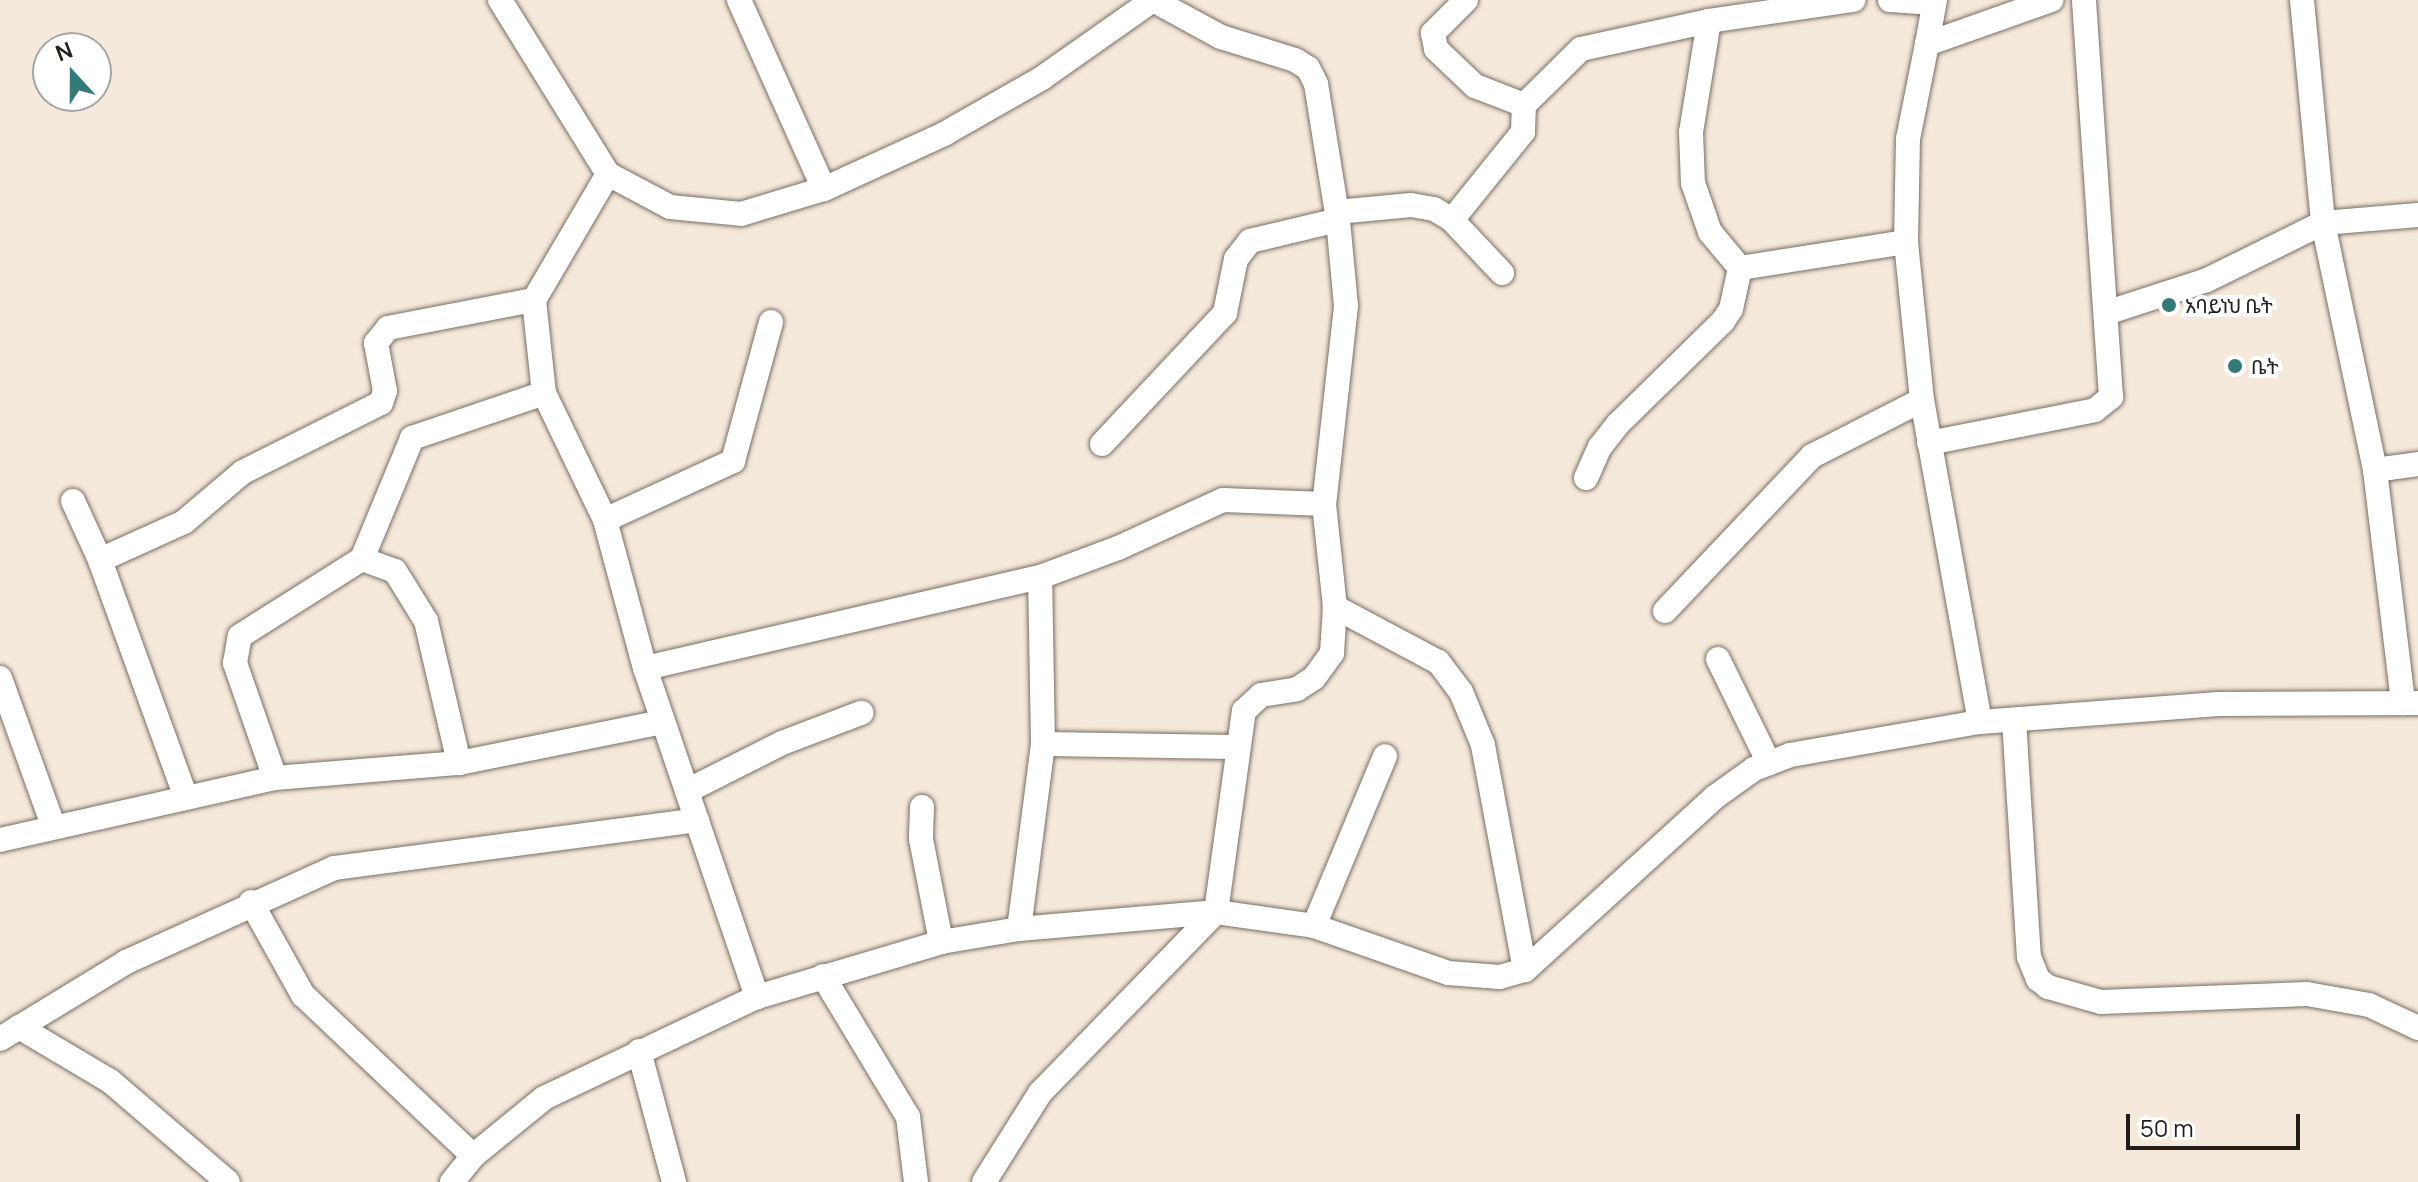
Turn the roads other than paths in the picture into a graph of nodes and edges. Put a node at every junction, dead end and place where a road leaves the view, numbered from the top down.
1 (500, 0) edge
2 (1466, 0) edge
3 (1853, 0) edge
4 (1890, 0) edge
5 (2051, 0) edge
6 (2084, 0) edge
7 (2302, 0) edge
8 (740, 1) edge
9 (1935, 2) edge
10 (1709, 21) junction
11 (1927, 44) junction
12 (1524, 105) junction
13 (608, 174) junction
14 (824, 189) junction
15 (2418, 215) edge
16 (1338, 216) junction
17 (1452, 220) junction
18 (2323, 223) junction
19 (1906, 242) junction
20 (1740, 268) junction
21 (1502, 273) dead end
22 (534, 300) junction
23 (2106, 313) junction
24 (771, 322) dead end
25 (544, 393) junction
26 (1922, 400) junction
27 (1929, 443) junction
28 (1102, 444) dead end
29 (2418, 464) edge
30 (2375, 470) junction
31 (1586, 478) dead end
32 (73, 501) dead end
33 (1324, 504) junction
34 (605, 520) junction
35 (362, 559) junction
36 (100, 560) junction
37 (1040, 577) junction
38 (1335, 607) junction
39 (1665, 611) dead end
40 (1718, 659) dead end
41 (645, 668) junction
42 (0, 678) edge
43 (2411, 703) edge
44 (861, 713) dead end
45 (2014, 720) junction
46 (663, 722) junction
47 (1980, 722) junction
48 (1043, 744) junction
49 (1235, 747) junction
50 (1385, 756) dead end
51 (459, 763) junction
52 (1769, 763) junction
53 (275, 778) junction
54 (687, 791) junction
55 (185, 795) junction
56 (922, 807) dead end
57 (697, 820) junction
58 (53, 825) junction
59 (0, 840) edge
60 (251, 902) junction
61 (1216, 912) junction
62 (1314, 926) junction
63 (1019, 929) junction
64 (941, 942) junction
65 (1525, 970) junction
66 (823, 976) junction
67 (757, 997) junction
68 (2418, 1028) edge
69 (10, 1033) edge
70 (639, 1051) junction
71 (473, 1156) junction
72 (228, 1182) edge
73 (452, 1182) edge
74 (674, 1182) edge
75 (916, 1182) edge
76 (984, 1182) edge

1 - 13 street
2 - 12 street
3 - 10 street
4 - 9 street
5 - 11 street
6 - 23 street
7 - 18 street
8 - 14 street
9 - 11 street
10 - 12 street
10 - 20 street
11 - 19 street
12 - 17 street
13 - 14 street
13 - 22 street
14 - 16 street
15 - 18 street
16 - 17 street
16 - 28 street
16 - 33 street
17 - 21 street
18 - 23 street
18 - 30 street
19 - 20 street
19 - 26 street
20 - 31 street
22 - 25 street
22 - 36 street
23 - 27 street
24 - 34 street
25 - 34 street
25 - 35 street
26 - 27 street
26 - 39 street
27 - 47 street
29 - 30 street
30 - 43 street
32 - 36 street
33 - 37 street
33 - 38 street
34 - 41 street
35 - 51 street
35 - 53 street
36 - 55 street
37 - 41 street
37 - 48 street
38 - 49 street
38 - 65 street
40 - 52 street
41 - 46 street
42 - 58 street
43 - 45 street
44 - 54 street
45 - 47 street
45 - 68 street
46 - 51 street
46 - 54 street
47 - 52 street
48 - 49 street
48 - 63 street
49 - 61 street
50 - 62 street
51 - 53 street
52 - 65 street
53 - 55 street
54 - 57 street
55 - 58 street
56 - 64 street
57 - 60 street
57 - 67 street
58 - 59 street
60 - 69 street
60 - 71 street
61 - 62 street
61 - 63 street
61 - 76 street
62 - 65 street
63 - 64 street
64 - 66 street
66 - 67 street
66 - 75 street
67 - 70 street
69 - 72 street
70 - 71 street
70 - 74 street
71 - 73 street

